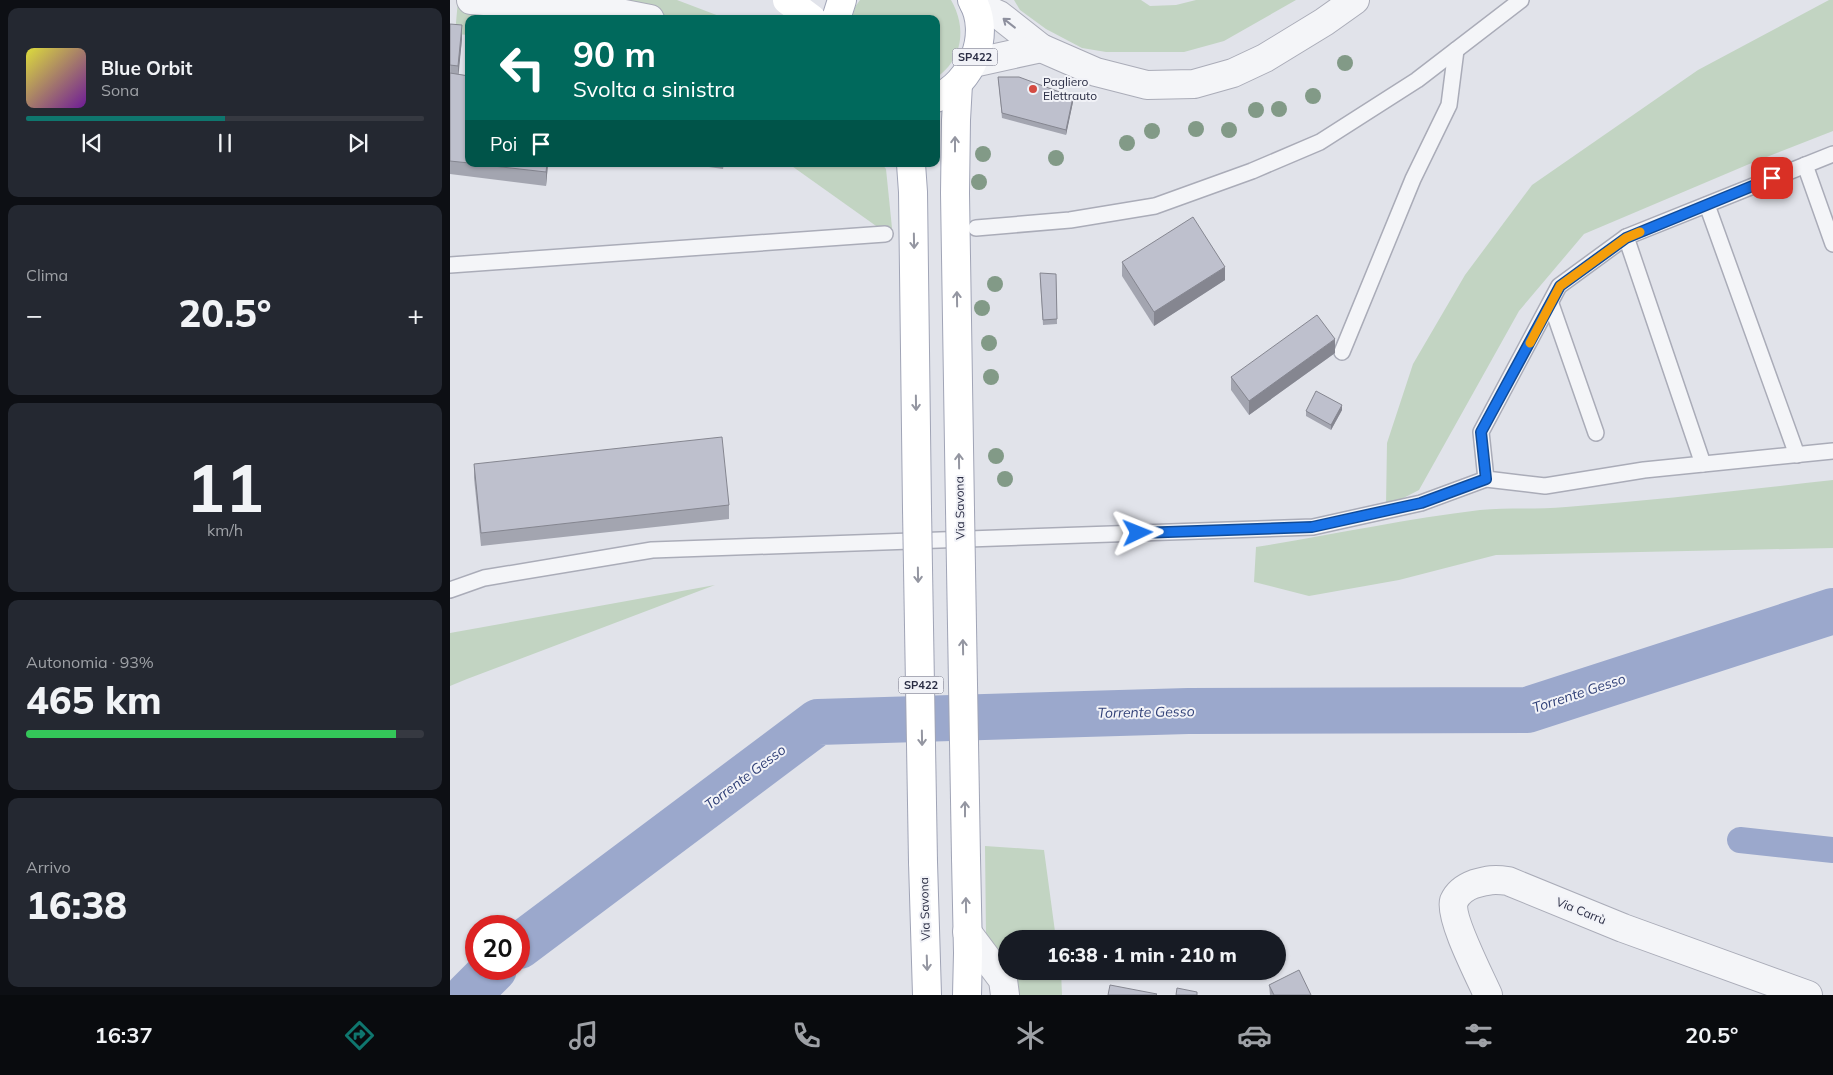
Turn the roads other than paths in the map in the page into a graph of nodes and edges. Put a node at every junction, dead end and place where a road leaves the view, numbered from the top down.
1 (471, 0) edge
2 (787, 0) edge
3 (842, 0) edge
4 (1355, 0) edge
5 (1521, 0) edge
6 (973, 2) edge
7 (630, 15) edge
8 (807, 15) edge
9 (837, 15) edge
10 (1041, 48) junction
11 (1456, 50) junction
12 (956, 82) edge
13 (1833, 154) edge
14 (1805, 165) junction
15 (912, 167) edge
16 (1707, 205) junction
17 (976, 228) dead end
18 (885, 234) dead end
19 (1626, 238) junction
20 (1833, 244) edge
21 (450, 266) edge
22 (1550, 304) junction
23 (1342, 352) dead end
24 (1596, 433) dead end
25 (1833, 451) edge
26 (1797, 455) junction
27 (1703, 464) junction
28 (1486, 479) junction
29 (450, 590) edge
30 (967, 932) junction
31 (927, 995) edge
32 (967, 995) edge
33 (1005, 995) edge
34 (1488, 995) edge
35 (1808, 995) edge

1 - 7 street
2 - 8 main road
3 - 9 main road
4 - 10 street
5 - 11 lane
10 -> 6 street
6 - 12 main road, SP422
10 - 12 street
11 - 17 lane
11 - 23 lane
30 -> 12 main road, Via Savona / SP422, bridge
13 - 14 lane
14 - 16 lane
14 - 20 lane
15 -> 31 main road, Via Savona / SP422, bridge
16 - 19 lane
16 - 26 lane
18 - 21 lane
19 - 22 lane
19 - 27 lane
22 - 24 lane
22 - 28 lane
25 - 26 lane
26 - 27 lane
27 - 28 lane
28 - 29 lane
30 - 32 main road, Via Savona / SP422
30 - 33 street
34 - 35 street, Via Carrù

